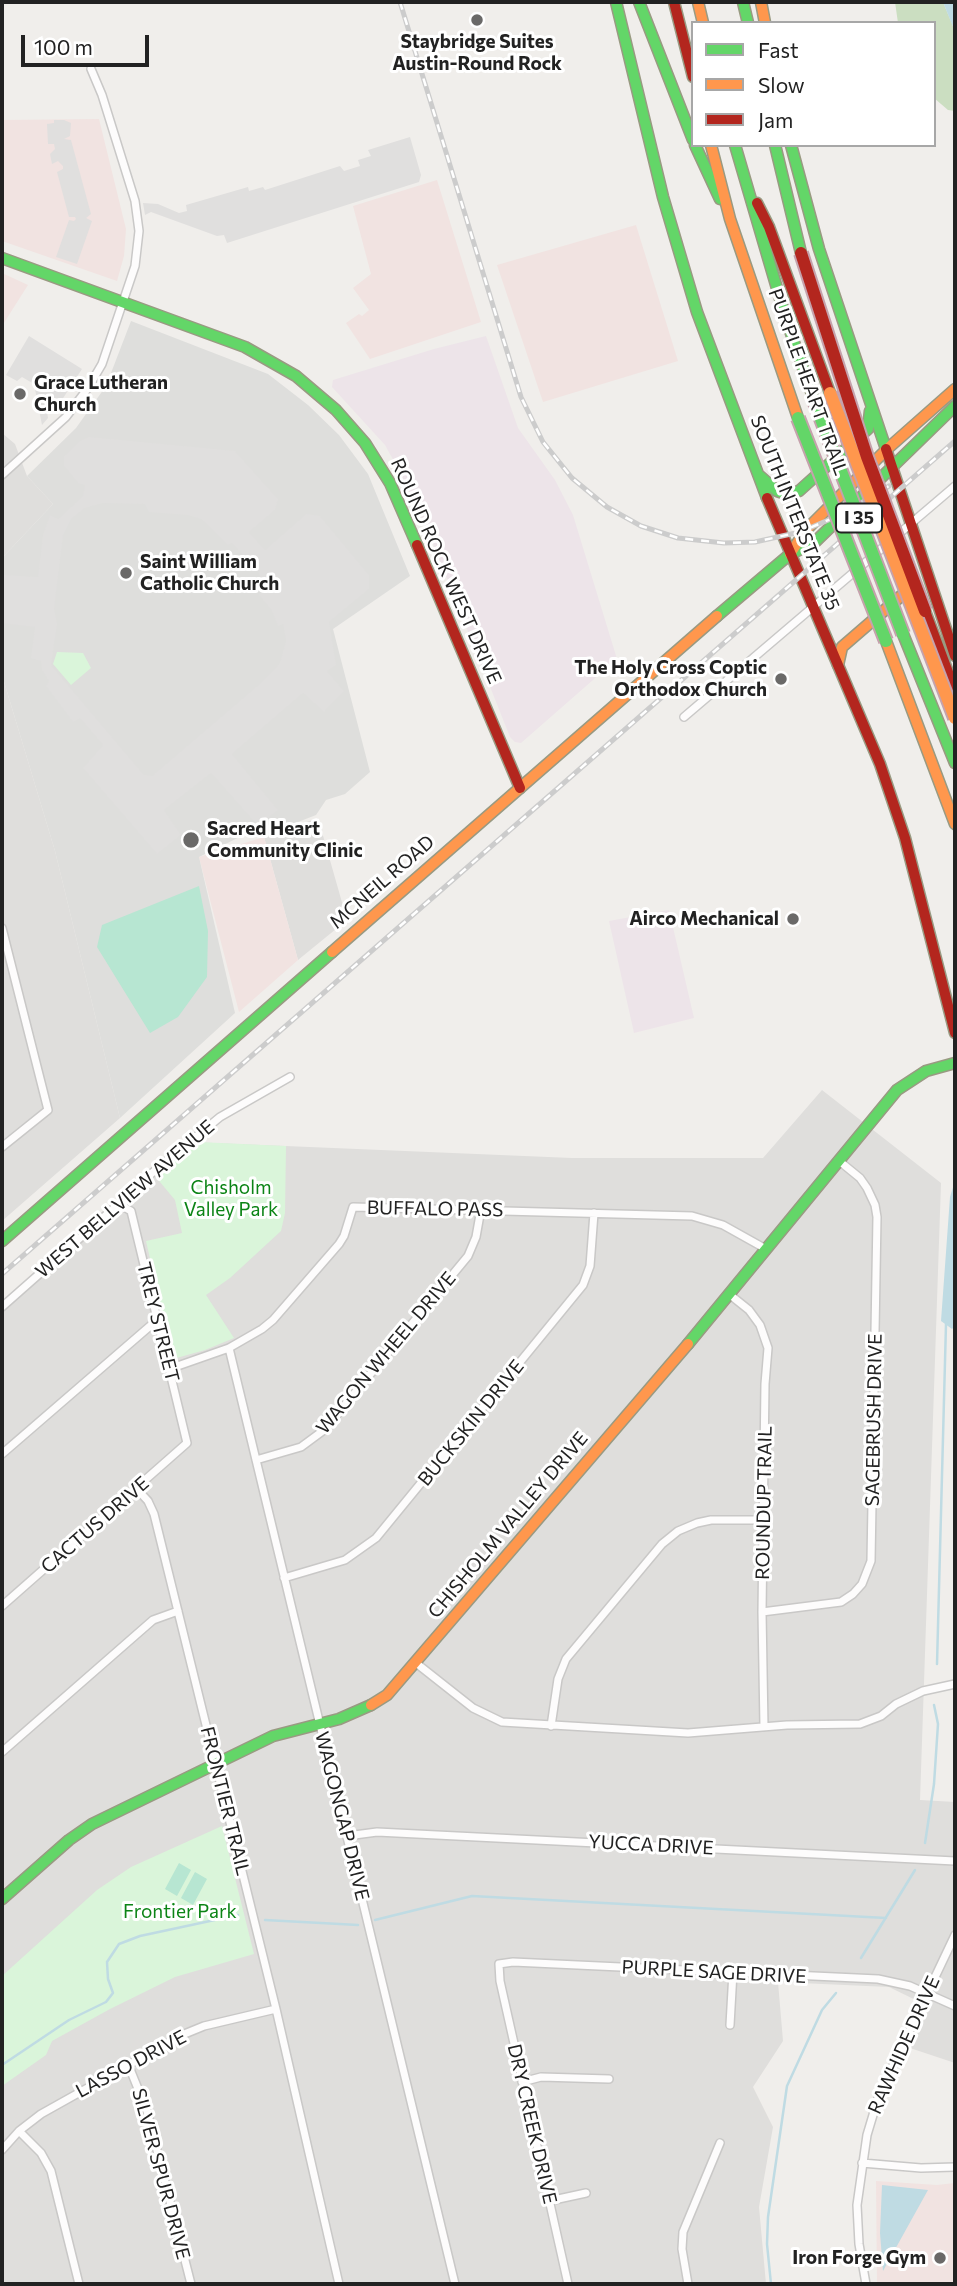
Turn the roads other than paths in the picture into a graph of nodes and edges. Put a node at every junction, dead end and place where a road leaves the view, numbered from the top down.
1 (616, 2) edge
2 (639, 2) edge
3 (674, 2) edge
4 (698, 2) edge
5 (743, 2) edge
6 (761, 2) edge
7 (703, 21) edge
8 (748, 21) edge
9 (765, 21) edge
10 (91, 69) dead end
11 (691, 69) edge
12 (691, 135) edge
13 (696, 147) edge
14 (712, 147) edge
15 (736, 147) edge
16 (775, 147) edge
17 (792, 147) edge
18 (743, 175) junction
19 (730, 219) junction
20 (2, 257) edge
21 (123, 300) junction
22 (955, 389) edge
23 (870, 406) junction
24 (955, 406) edge
25 (886, 450) junction
26 (892, 466) junction
27 (757, 474) junction
28 (2, 475) edge
29 (955, 486) edge
30 (912, 524) junction
31 (789, 555) junction
32 (813, 609) junction
33 (943, 622) junction
34 (955, 656) edge
35 (838, 666) junction
36 (955, 691) edge
37 (684, 717) dead end
38 (955, 718) edge
39 (955, 763) edge
40 (520, 788) junction
41 (955, 824) edge
42 (2, 928) edge
43 (955, 1033) edge
44 (955, 1063) edge
45 (290, 1077) dead end
46 (2, 1147) edge
47 (838, 1160) junction
48 (122, 1206) junction
49 (481, 1209) junction
50 (594, 1213) junction
51 (2, 1241) edge
52 (766, 1249) junction
53 (729, 1294) junction
54 (2, 1307) edge
55 (157, 1320) junction
56 (229, 1348) junction
57 (169, 1369) junction
58 (187, 1443) joint
59 (2, 1454) edge
60 (256, 1460) junction
61 (136, 1488) junction
62 (764, 1520) junction
63 (284, 1578) junction
64 (2, 1606) edge
65 (178, 1611) junction
66 (762, 1612) junction
67 (416, 1663) junction
68 (955, 1684) edge
69 (319, 1724) junction
70 (551, 1726) junction
71 (764, 1727) junction
72 (2, 1752) edge
73 (216, 1765) junction
74 (347, 1836) junction
75 (955, 1861) edge
76 (2, 1899) edge
77 (955, 1935) edge
78 (499, 1964) joint
79 (733, 1972) junction
80 (926, 1994) junction
81 (955, 2007) edge
82 (276, 2009) junction
83 (730, 2025) dead end
84 (128, 2064) junction
85 (609, 2079) dead end
86 (522, 2082) junction
87 (19, 2132) junction
88 (720, 2143) dead end
89 (2, 2150) edge
90 (862, 2163) junction
91 (955, 2167) edge
92 (586, 2193) dead end
93 (549, 2201) junction
94 (79, 2284) edge
95 (191, 2284) edge
96 (339, 2284) edge
97 (455, 2284) edge
98 (568, 2284) edge
99 (688, 2284) edge
100 (866, 2284) edge

1 - 27 main road, SOUTH INTERSTATE 35
2 - 12 main road
3 - 11 main road
4 - 7 main road
5 - 8 main road
6 - 9 main road
10 - 21 street
13 - 19 main road
14 - 19 main road, PURPLE HEART TRAIL / I 35
15 - 18 main road, PURPLE HEART TRAIL / I 35
16 - 36 main road, bridge
17 - 23 main road
18 - 38 main road, bridge
18 - 39 main road, PURPLE HEART TRAIL / I 35, bridge
19 - 41 main road, PURPLE HEART TRAIL / I 35, bridge
20 - 21 main road, ROUND ROCK WEST DRIVE
21 - 28 street
21 - 40 main road, ROUND ROCK WEST DRIVE
22 - 25 main road, MCNEIL ROAD
23 - 25 main road
23 - 27 main road
24 - 26 main road, MCNEIL ROAD
25 - 26 main road
25 - 31 main road, MCNEIL ROAD
26 - 30 main road
26 - 31 main road, MCNEIL ROAD
27 - 31 main road, SOUTH INTERSTATE 35
29 - 30 street
30 - 32 street
30 - 33 main road
31 - 32 main road, SOUTH INTERSTATE 35
31 - 40 main road, MCNEIL ROAD
32 - 35 main road, SOUTH INTERSTATE 35
32 - 37 street
33 - 34 main road
33 - 35 main road
35 - 43 main road, SOUTH INTERSTATE 35
40 - 51 main road, MCNEIL ROAD
42 - 46 street
44 - 47 main road, CHISHOLM VALLEY DRIVE
45 - 48 street, WEST BELLVIEW AVENUE
47 - 52 main road, CHISHOLM VALLEY DRIVE
47 - 66 street, SAGEBRUSH DRIVE
48 - 54 street, WEST BELLVIEW AVENUE
48 - 55 street, TREY STREET
49 - 50 street, BUFFALO PASS
49 - 56 street, BUFFALO PASS
49 - 60 street, WAGON WHEEL DRIVE
50 - 52 street, BUFFALO PASS
50 - 63 street, BUCKSKIN DRIVE
52 - 53 main road, CHISHOLM VALLEY DRIVE
53 - 62 street, ROUNDUP TRAIL
53 - 67 main road, CHISHOLM VALLEY DRIVE
55 - 57 street, TREY STREET
55 - 59 street
56 - 57 street, BUFFALO PASS
56 - 60 street, WAGONGAP DRIVE
57 - 58 street, TREY STREET
58 - 61 street, CACTUS DRIVE
60 - 63 street, WAGONGAP DRIVE
61 - 64 street, CACTUS DRIVE
61 - 65 street, FRONTIER TRAIL
62 - 66 street, ROUNDUP TRAIL
62 - 70 street
63 - 69 street, WAGONGAP DRIVE
65 - 72 street
65 - 73 street, FRONTIER TRAIL
66 - 71 street, ROUNDUP TRAIL
67 - 69 main road, CHISHOLM VALLEY DRIVE
67 - 70 street
68 - 71 street
69 - 73 main road, CHISHOLM VALLEY DRIVE
69 - 74 street, WAGONGAP DRIVE
70 - 71 street
73 - 76 main road, CHISHOLM VALLEY DRIVE
73 - 82 street, FRONTIER TRAIL
74 - 75 street, YUCCA DRIVE
74 - 97 street, WAGONGAP DRIVE
77 - 80 street, RAWHIDE DRIVE
78 - 79 street, PURPLE SAGE DRIVE
78 - 86 street, DRY CREEK DRIVE
79 - 80 street, PURPLE SAGE DRIVE
79 - 83 street
80 - 81 street, PURPLE SAGE DRIVE
80 - 90 street, RAWHIDE DRIVE
82 - 84 street, LASSO DRIVE
82 - 96 street, FRONTIER TRAIL
84 - 87 street, LASSO DRIVE
84 - 95 street, SILVER SPUR DRIVE
85 - 86 street
86 - 93 street, DRY CREEK DRIVE
87 - 89 street, LASSO DRIVE
87 - 94 street
88 - 99 street
90 - 91 street
90 - 100 street, RAWHIDE DRIVE
92 - 93 street
93 - 98 street, DRY CREEK DRIVE

